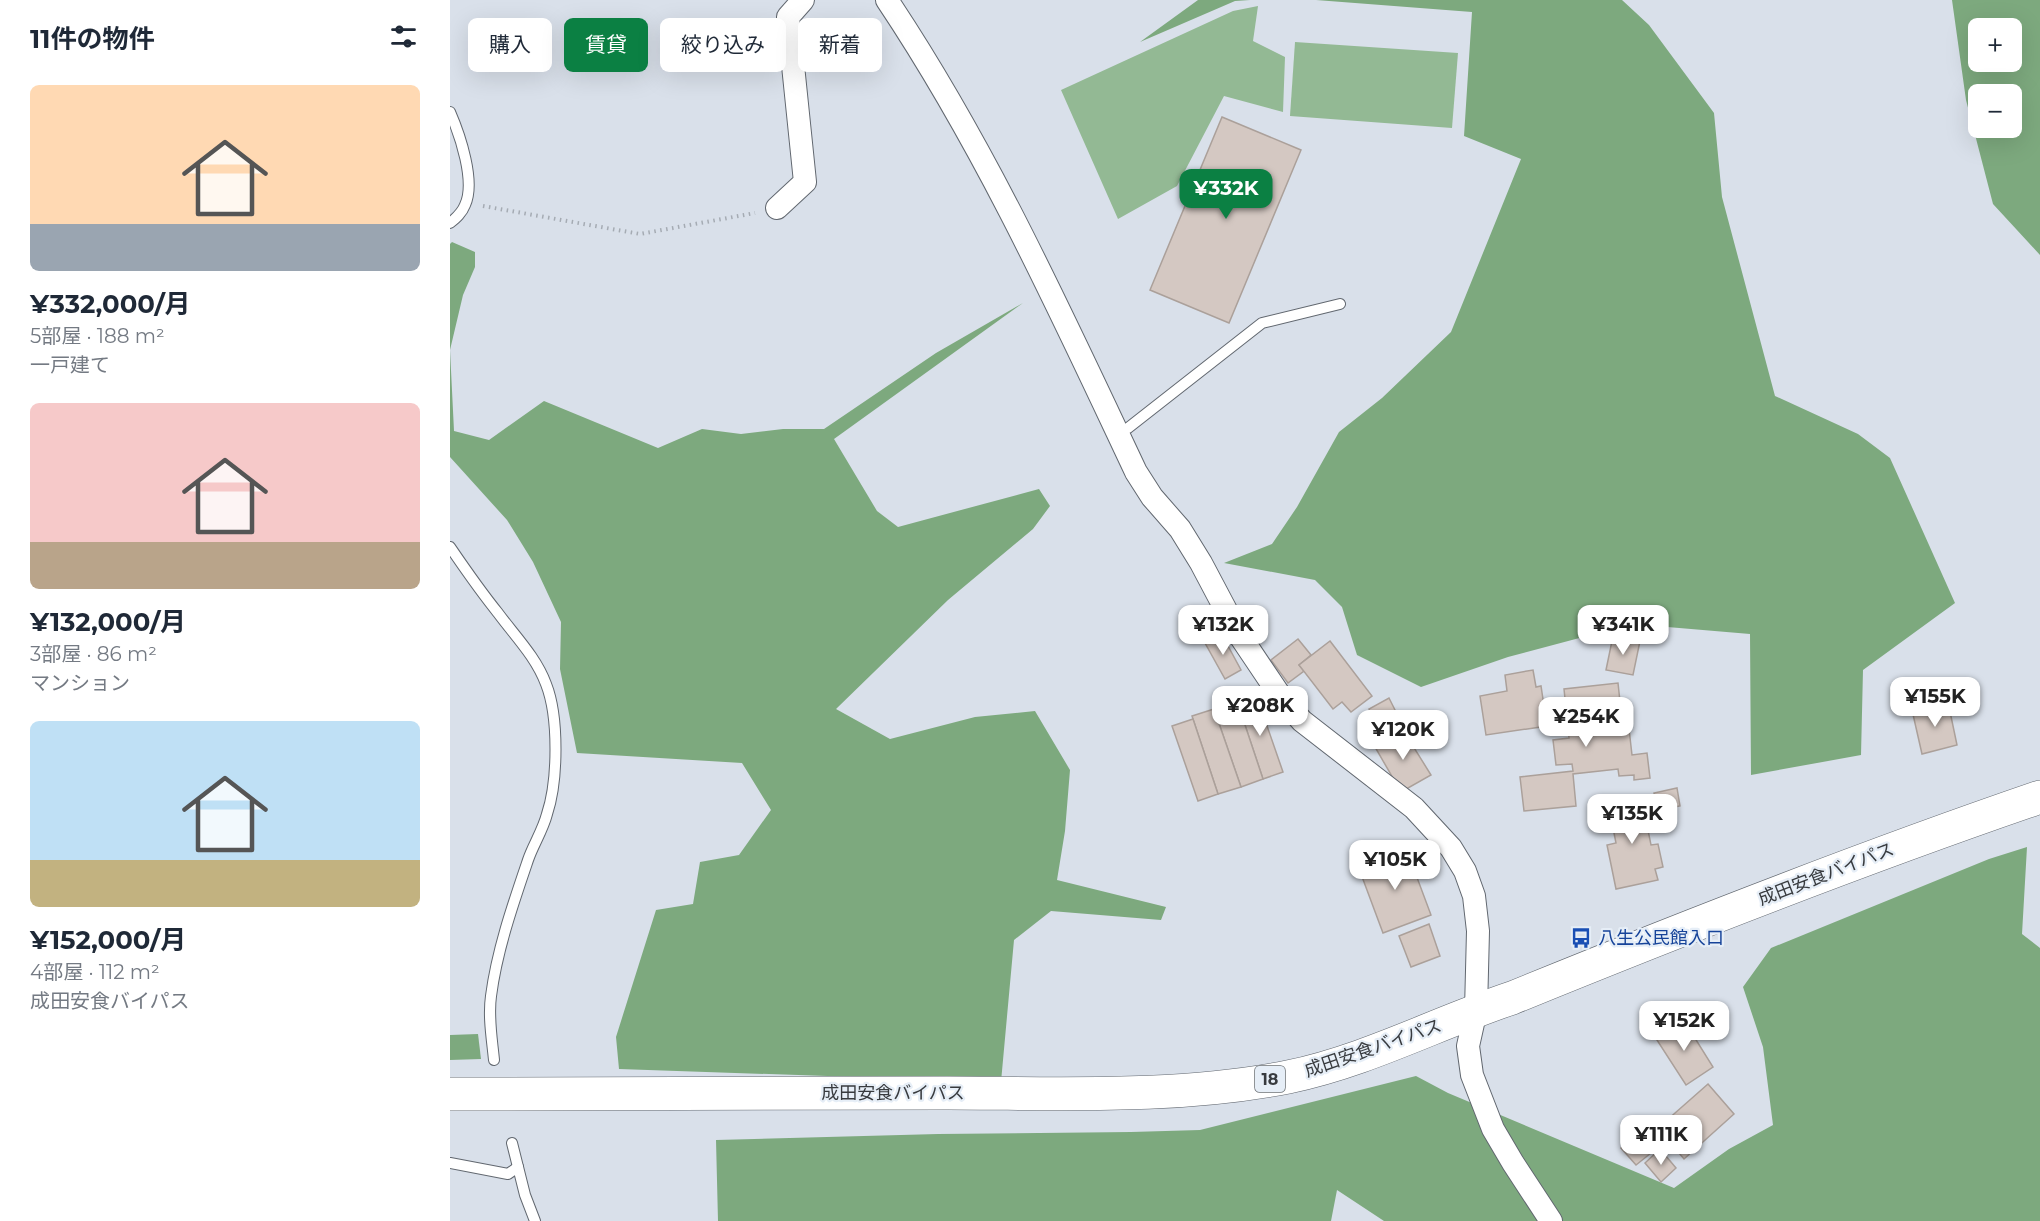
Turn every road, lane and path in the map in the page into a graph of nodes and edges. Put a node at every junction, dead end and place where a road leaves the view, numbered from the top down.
1 (803, 0) edge
2 (887, 0) edge
3 (450, 112) edge
4 (466, 203) junction
5 (777, 208) joint
6 (450, 223) edge
7 (1340, 304) dead end
8 (1117, 433) junction
9 (450, 547) edge
10 (2040, 797) edge
11 (1476, 1010) junction
12 (494, 1060) dead end
13 (450, 1094) edge
14 (512, 1143) dead end
15 (450, 1163) edge
16 (518, 1167) junction
17 (535, 1221) edge
18 (1551, 1221) edge

1 - 5 street
2 - 8 street
3 - 4 lane
4 - 5 path
4 - 6 lane
7 - 8 lane
8 - 11 street
9 - 12 lane
10 - 11 main road, 成田安食バイパス / 18
11 - 13 main road, 成田安食バイパス / 18
11 - 18 street
14 - 16 lane
15 - 16 lane
16 - 17 lane

